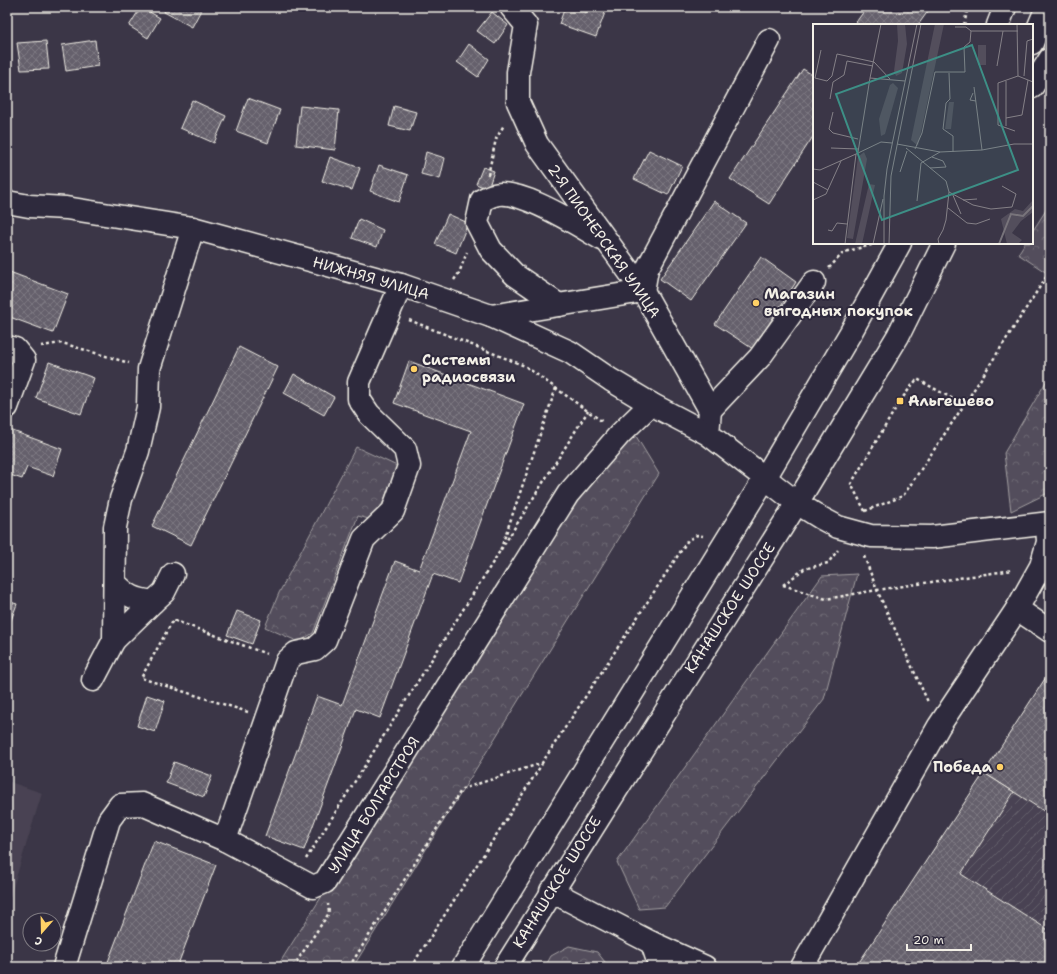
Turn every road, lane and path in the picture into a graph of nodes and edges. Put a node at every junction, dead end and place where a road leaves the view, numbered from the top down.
1 (511, 7) edge
2 (968, 7) edge
3 (1005, 7) edge
4 (1047, 7) edge
5 (530, 16) edge
6 (964, 24) edge
7 (998, 24) edge
8 (769, 40) dead end
9 (1033, 41) edge
10 (1050, 59) edge
11 (1033, 85) edge
12 (518, 102) junction
13 (482, 200) junction
14 (7, 202) edge
15 (477, 223) junction
16 (194, 228) junction
17 (607, 241) junction
18 (872, 244) edge
19 (899, 244) edge
20 (944, 244) edge
21 (1050, 272) edge
22 (814, 282) joint
23 (401, 285) junction
24 (643, 291) junction
25 (436, 297) junction
26 (559, 305) junction
27 (389, 312) junction
28 (491, 316) junction
29 (11, 348) edge
30 (149, 369) junction
31 (556, 388) junction
32 (651, 404) junction
33 (964, 405) junction
34 (7, 407) edge
35 (710, 410) junction
36 (588, 411) junction
37 (620, 434) junction
38 (708, 434) junction
39 (765, 478) junction
40 (797, 503) junction
41 (865, 511) junction
42 (854, 532) junction
43 (1049, 533) edge
44 (708, 536) dead end
45 (500, 551) junction
46 (1041, 566) junction
47 (173, 574) dead end
48 (114, 583) junction
49 (877, 590) junction
50 (153, 602) junction
51 (1017, 609) junction
52 (1050, 631) edge
53 (114, 640) junction
54 (286, 661) junction
55 (93, 680) dead end
56 (266, 718) junction
57 (939, 726) junction
58 (542, 764) junction
59 (226, 840) junction
60 (295, 877) junction
61 (325, 882) junction
62 (552, 891) junction
63 (652, 944) junction
64 (64, 967) edge
65 (294, 967) edge
66 (349, 967) edge
67 (411, 967) edge
68 (463, 967) edge
69 (505, 967) edge
70 (660, 967) edge
71 (705, 967) edge
72 (802, 967) edge

1 - 5 street, 2-Я ПИОНЕРСКАЯ УЛИЦА
2 - 6 path
3 - 7 street
4 - 9 street
5 - 12 street, 2-Я ПИОНЕРСКАЯ УЛИЦА
8 - 24 street
10 - 11 street
12 - 13 path
12 - 17 street, 2-Я ПИОНЕРСКАЯ УЛИЦА
13 - 15 street
13 - 17 street
14 - 16 street, НИЖНЯЯ УЛИЦА
15 - 25 path
15 - 26 street
16 - 23 street, НИЖНЯЯ УЛИЦА
16 - 30 street
17 - 24 street, 2-Я ПИОНЕРСКАЯ УЛИЦА
18 - 22 path
19 - 39 street
20 - 40 street, КАНАШСКОЕ ШОССЕ
21 - 33 path
22 - 35 street
23 - 25 street, НИЖНЯЯ УЛИЦА
23 - 27 street
24 - 26 street
24 - 35 street, 2-Я ПИОНЕРСКАЯ УЛИЦА
25 - 28 street, НИЖНЯЯ УЛИЦА
26 - 28 street
27 - 31 path
27 - 54 street
28 - 32 street, НИЖНЯЯ УЛИЦА
29 - 30 path
29 - 34 street
30 - 48 street
31 - 36 path
31 - 45 path
32 - 37 street, УЛИЦА БОЛГАРСТРОЯ
32 - 38 street, НИЖНЯЯ УЛИЦА
33 - 41 path
33 - 41 path
35 - 38 street
36 - 37 path
36 - 45 path
37 - 61 street, УЛИЦА БОЛГАРСТРОЯ
38 - 39 street
39 - 40 street
39 - 68 street
40 - 42 street
40 - 62 street, КАНАШСКОЕ ШОССЕ
41 - 42 path
42 - 43 street
42 - 49 path
42 - 49 path
43 - 46 street
44 - 58 path
45 - 60 path
46 - 49 path
46 - 51 street
47 - 50 street
48 - 50 street
48 - 53 street
49 - 57 path
50 - 53 street
51 - 52 street
51 - 57 street
53 - 55 street
54 - 56 street
54 - 56 path
56 - 59 street
57 - 72 street
58 - 66 path
58 - 67 path
59 - 60 street, УЛИЦА БОЛГАРСТРОЯ
59 - 64 street, УЛИЦА БОЛГАРСТРОЯ
60 - 61 street, УЛИЦА БОЛГАРСТРОЯ
61 - 65 path
62 - 63 street
62 - 69 street, КАНАШСКОЕ ШОССЕ
63 - 70 street
63 - 71 street

